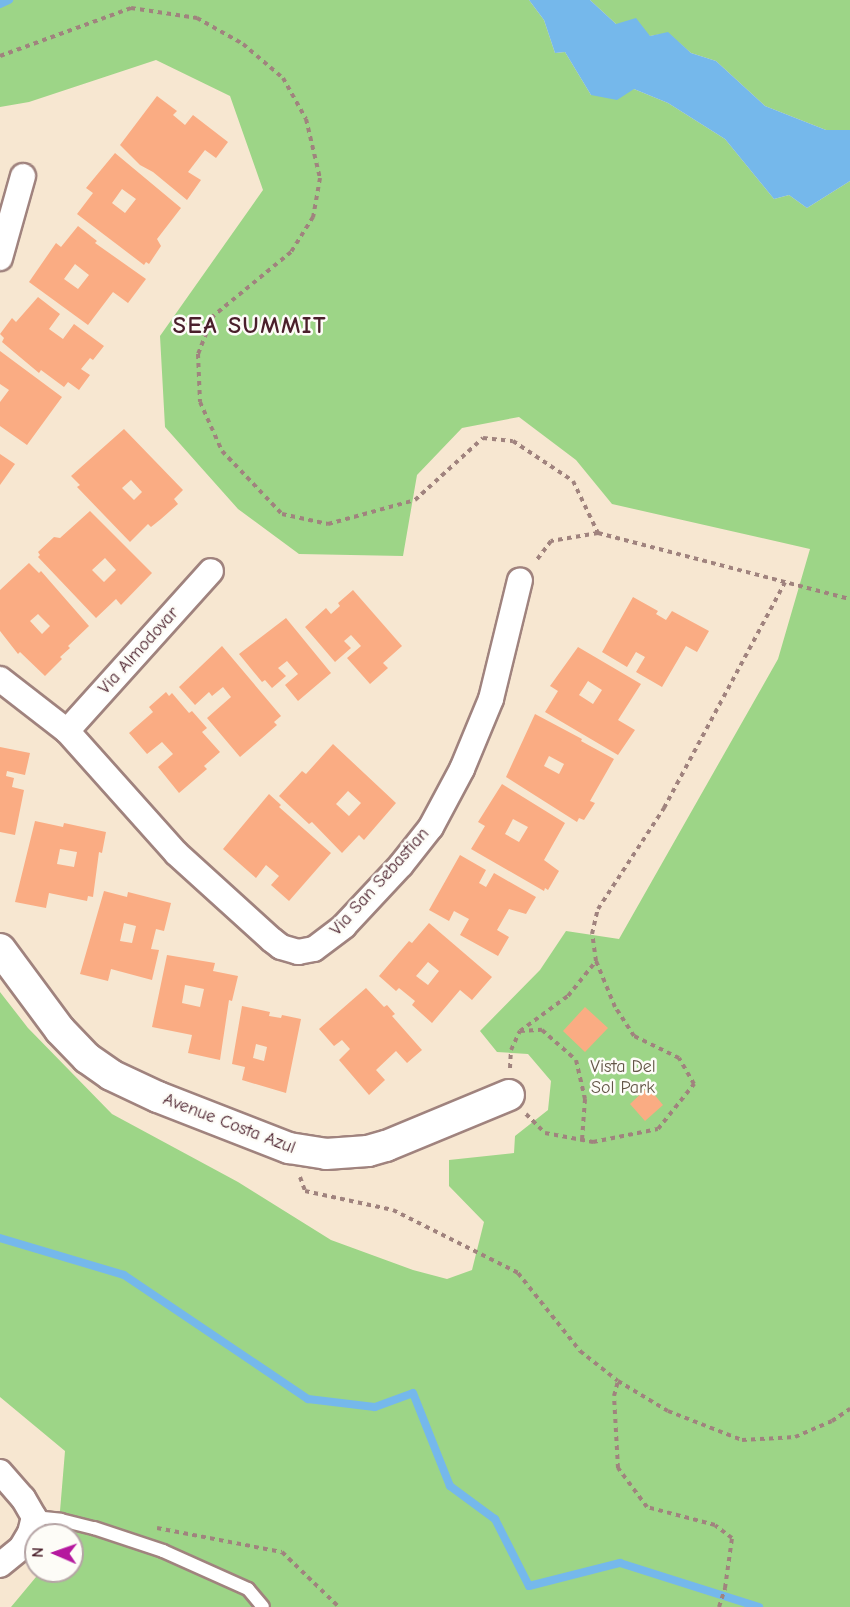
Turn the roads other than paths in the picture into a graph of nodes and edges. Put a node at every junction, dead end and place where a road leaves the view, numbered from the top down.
1 (23, 176) dead end
2 (0, 258) edge
3 (211, 571) dead end
4 (520, 580) road end
5 (0, 679) edge
6 (67, 731) junction
7 (0, 949) edge
8 (509, 1095) road end
9 (0, 1472) edge
10 (34, 1516) junction
11 (0, 1565) edge
12 (263, 1607) edge

1 - 2 street
3 - 6 street, Via Almodovar
4 - 6 street, Via San Sebastian
5 - 6 street, Via San Sebastian
7 - 8 street, Avenue Costa Azul
9 - 10 street
10 - 11 street
10 - 12 lane

